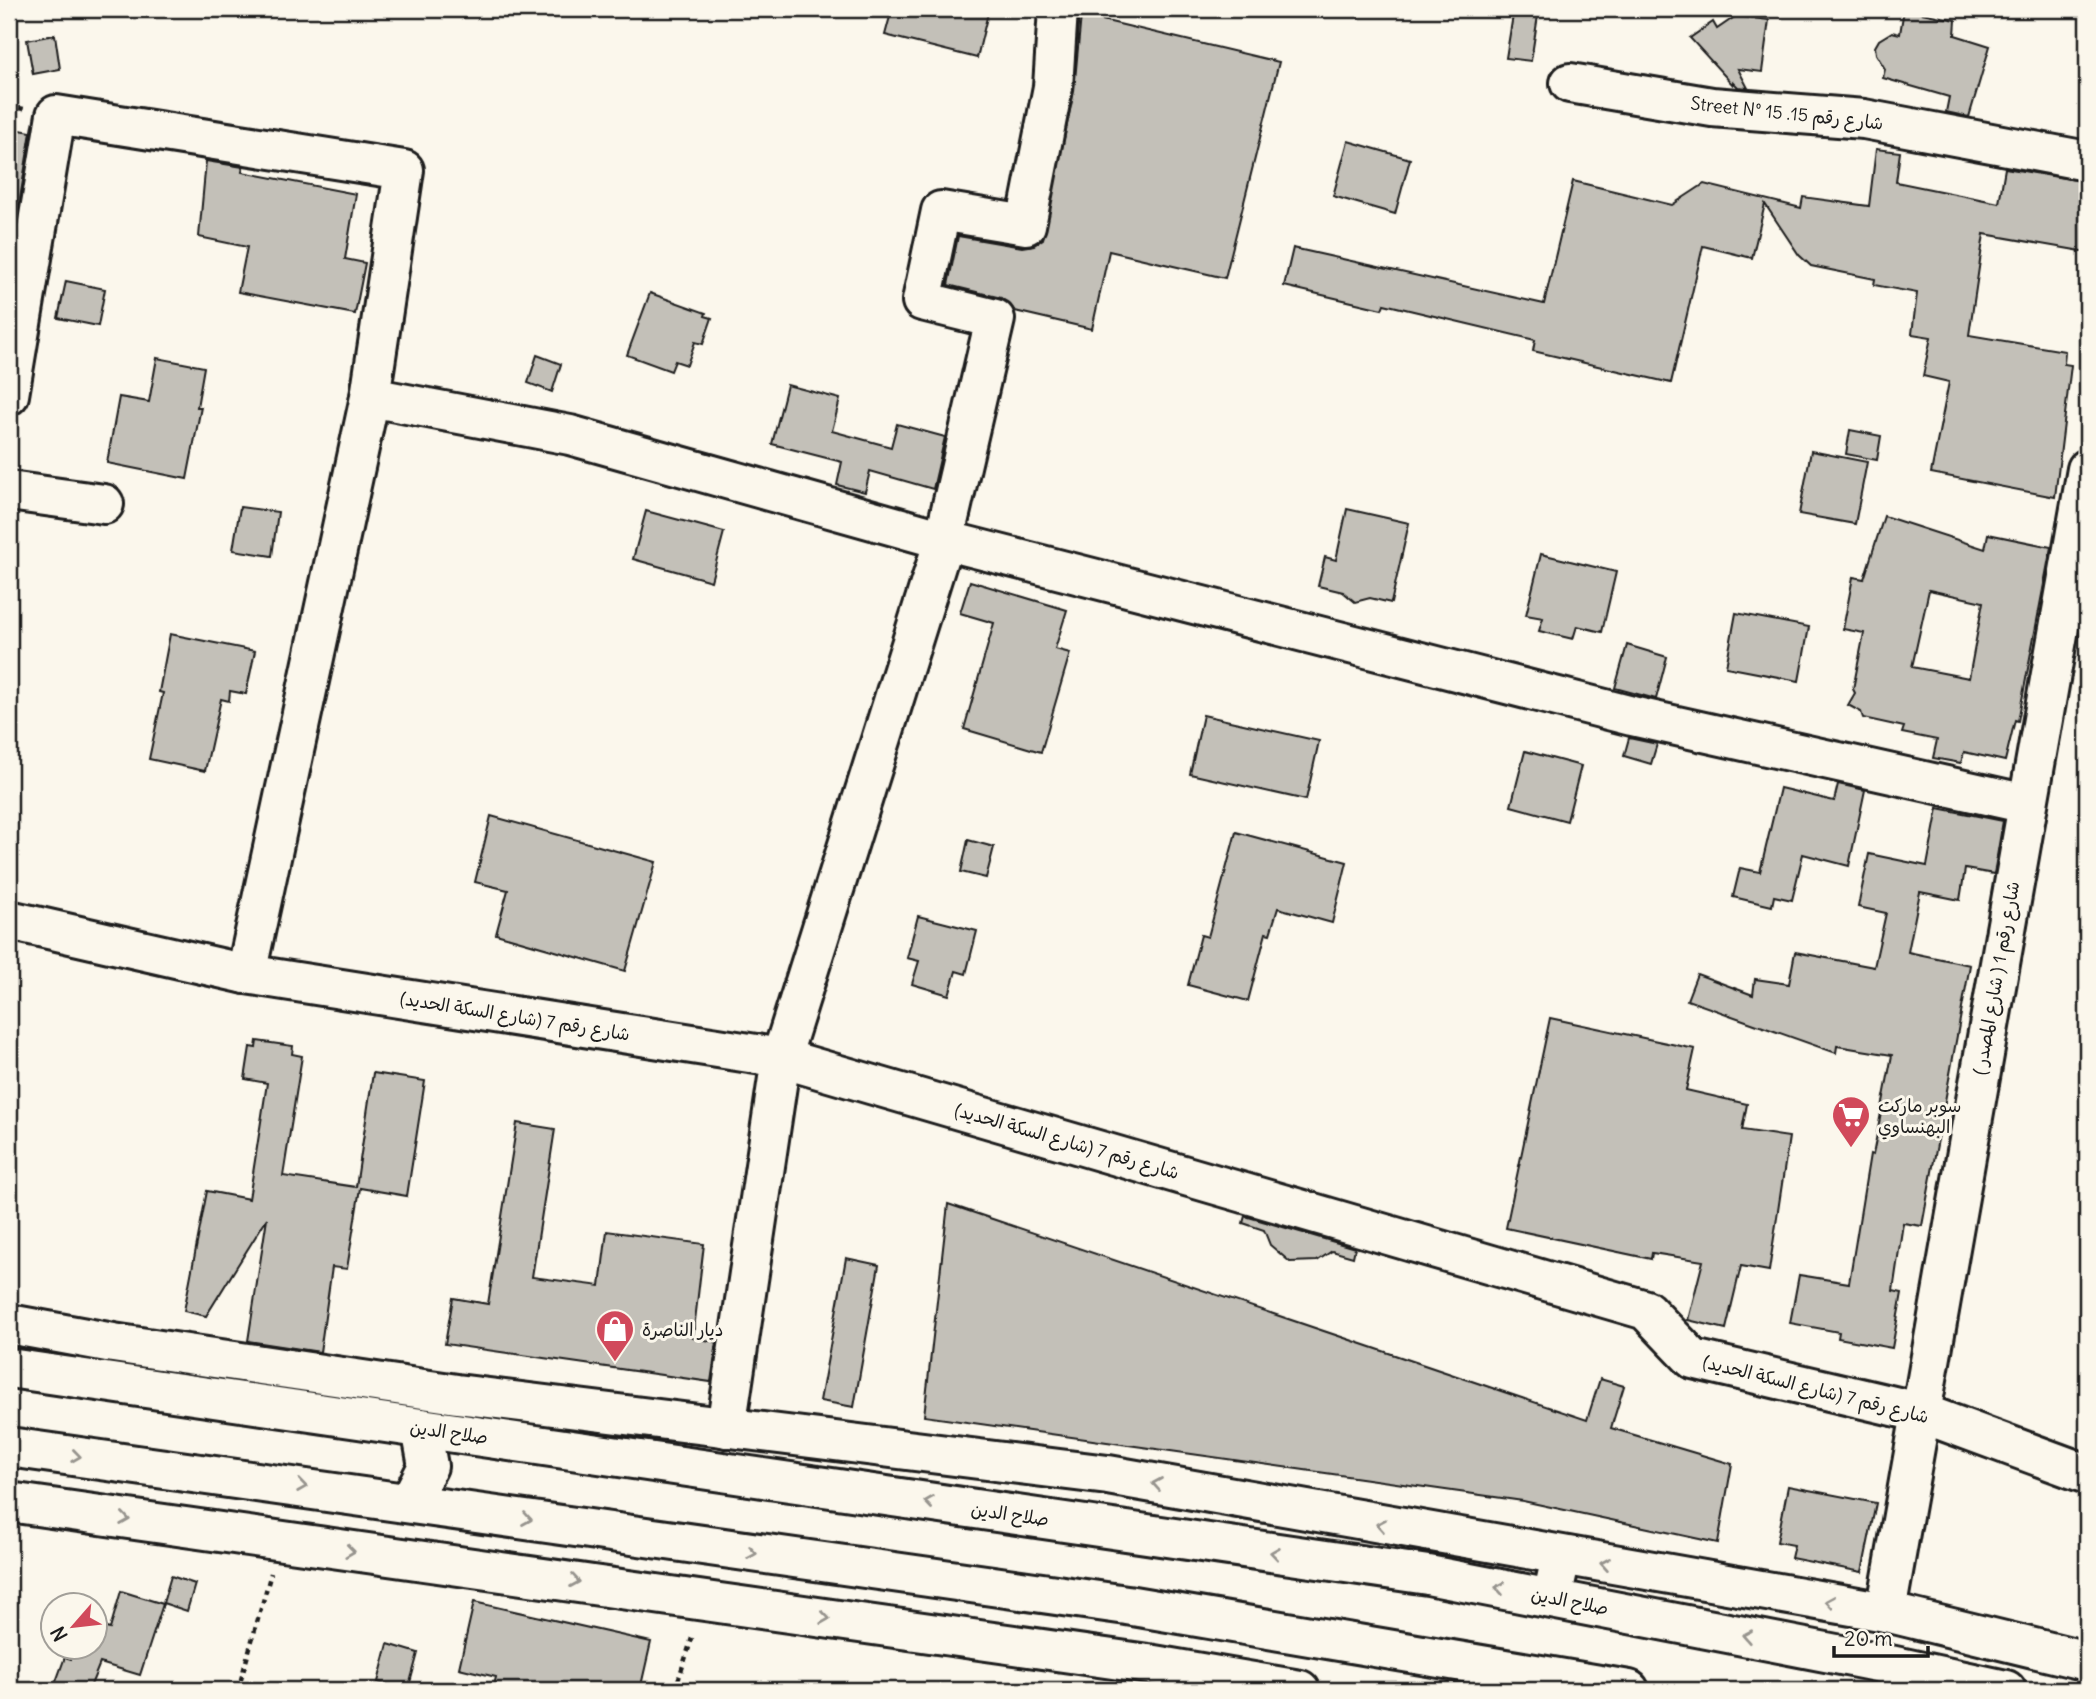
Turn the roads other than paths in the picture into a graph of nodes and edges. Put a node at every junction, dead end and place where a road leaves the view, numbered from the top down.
1 (1058, 9) edge
2 (1570, 83) dead end
3 (2087, 161) edge
4 (9, 395) edge
5 (370, 397) junction
6 (2087, 469) edge
7 (9, 491) edge
8 (104, 504) dead end
9 (944, 540) junction
10 (2027, 804) junction
11 (9, 920) edge
12 (246, 974) junction
13 (781, 1058) junction
14 (9, 1324) edge
15 (9, 1368) edge
16 (1919, 1412) junction
17 (421, 1428) junction
18 (726, 1428) junction
19 (9, 1447) edge
20 (2087, 1474) edge
21 (9, 1502) edge
22 (410, 1502) junction
23 (1562, 1557) junction
24 (1552, 1598) junction
25 (1885, 1612) junction
26 (2087, 1661) edge
27 (1300, 1690) edge
28 (1629, 1690) edge
29 (2006, 1690) edge

1 - 9 main road
2 - 3 main road, Street N° 15 .شارع رقم 15
4 - 5 main road
5 - 9 main road
5 - 12 main road
6 - 10 main road, شارع رقم 1 ( شارع المصدر )
7 - 8 main road
9 - 10 main road
9 - 13 main road
10 - 16 main road, شارع رقم 1 ( شارع المصدر )
11 - 12 main road, شارع رقم 7 (شارع السكة الحديد)
12 - 13 main road, شارع رقم 7 (شارع السكة الحديد)
13 - 16 main road, شارع رقم 7 (شارع السكة الحديد)
13 - 18 main road
14 - 18 main road
15 - 17 main road, صلاح الدين
16 - 20 main road, شارع رقم 7 (شارع السكة الحديد)
16 - 25 main road, شارع رقم 1 ( شارع المصدر )
17 - 22 main road
24 -> 17 main road, صلاح الدين
23 -> 18 main road
19 -> 22 main road
21 -> 27 main road
22 -> 28 main road
23 - 24 main road
25 -> 23 main road
29 -> 24 main road, صلاح الدين
25 - 26 main road

